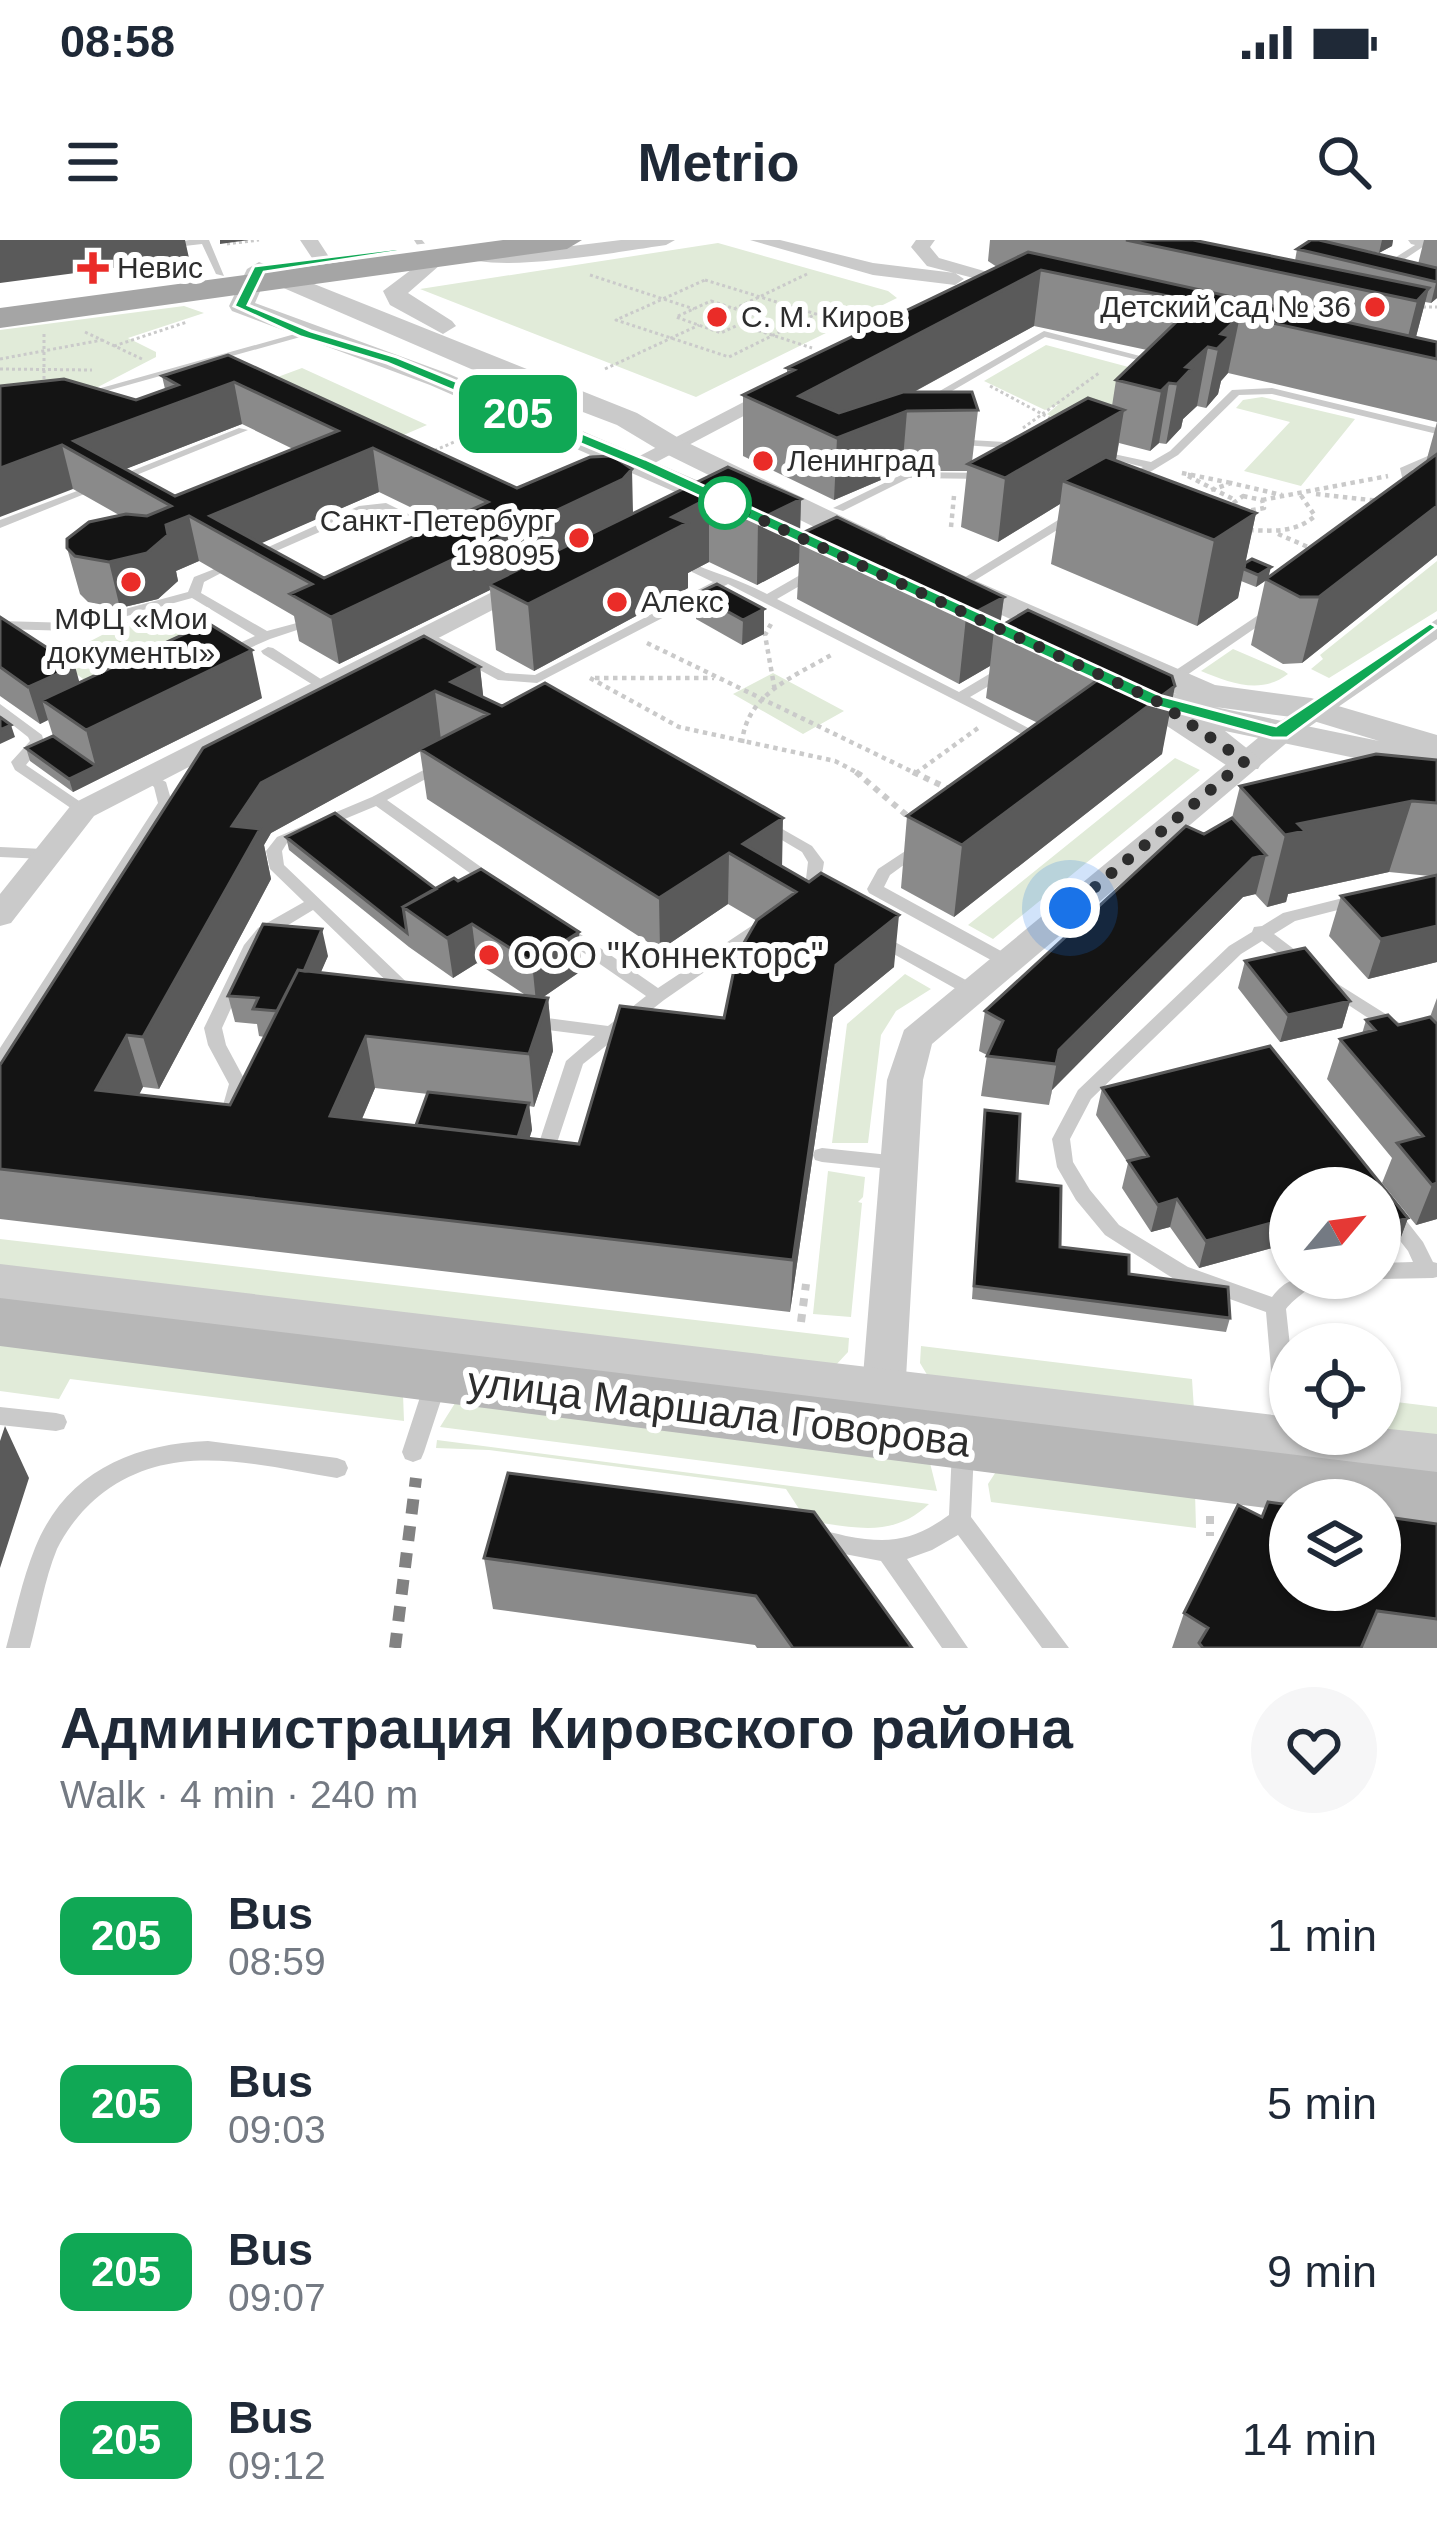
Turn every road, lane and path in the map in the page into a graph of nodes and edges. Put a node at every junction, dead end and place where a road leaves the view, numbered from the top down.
1 (567, 240) edge
2 (666, 240) edge
3 (759, 240) edge
4 (926, 240) edge
5 (1427, 242) edge
6 (159, 247) dead end
7 (442, 248) edge
8 (210, 250) edge
9 (315, 250) edge
10 (1373, 256) edge
11 (1396, 261) junction
12 (816, 263) junction
13 (263, 268) edge
14 (1421, 268) edge
15 (580, 272) dead end
16 (993, 278) junction
17 (1041, 288) edge
18 (925, 296) edge
19 (760, 297) junction
20 (663, 299) junction
21 (953, 299) edge
22 (399, 300) junction
23 (0, 304) edge
24 (1424, 307) edge
25 (1437, 307) edge
26 (694, 309) junction
27 (734, 309) junction
28 (362, 314) junction
29 (0, 318) edge
30 (190, 320) dead end
31 (699, 325) junction
32 (739, 325) junction
33 (72, 326) dead end
34 (58, 328) dead end
35 (306, 334) junction
36 (773, 335) junction
37 (671, 338) junction
38 (102, 340) junction
39 (114, 346) junction
40 (812, 348) dead end
41 (45, 352) junction
42 (0, 359) edge
43 (0, 369) edge
44 (604, 369) dead end
45 (46, 370) junction
46 (169, 371) junction
47 (812, 372) edge
48 (1099, 373) dead end
49 (1159, 373) edge
50 (970, 376) junction
51 (542, 384) junction
52 (104, 389) junction
53 (124, 398) edge
54 (43, 402) joint
55 (912, 410) edge
56 (1045, 412) junction
57 (243, 430) dead end
58 (1020, 430) edge
59 (1437, 431) edge
60 (477, 432) dead end
61 (946, 442) edge
62 (1088, 443) joint
63 (671, 446) junction
64 (1034, 447) edge
65 (1436, 454) edge
66 (424, 455) edge
67 (640, 462) junction
68 (1153, 466) junction
69 (1184, 474) junction
70 (1406, 475) junction
71 (995, 476) edge
72 (1232, 483) junction
73 (1114, 490) edge
74 (1211, 490) junction
75 (80, 493) dead end
76 (122, 494) edge
77 (705, 494) junction
78 (1303, 494) junction
79 (1205, 496) edge
80 (1220, 496) junction
81 (1285, 497) junction
82 (1233, 500) junction
83 (1262, 500) junction
84 (839, 508) dead end
85 (1408, 508) joint
86 (1083, 509) edge
87 (1247, 511) junction
88 (669, 512) edge
89 (1067, 518) junction
90 (0, 524) edge
91 (1088, 526) edge
92 (1234, 527) edge
93 (1272, 531) junction
94 (460, 551) edge
95 (1323, 554) edge
96 (842, 557) junction
97 (696, 569) dead end
98 (547, 573) edge
99 (908, 573) junction
100 (723, 582) junction
101 (960, 584) junction
102 (194, 595) junction
103 (1286, 599) edge
104 (773, 602) junction
105 (308, 624) edge
106 (0, 625) edge
107 (628, 634) junction
108 (422, 635) junction
109 (1430, 638) edge
110 (852, 643) junction
111 (267, 644) junction
112 (1016, 664) edge
113 (200, 667) edge
114 (552, 675) junction
115 (718, 677) junction
116 (590, 678) junction
117 (323, 685) junction
118 (775, 691) junction
119 (1162, 691) junction
120 (960, 697) junction
121 (763, 699) junction
122 (0, 708) edge
123 (1311, 710) junction
124 (996, 716) junction
125 (57, 733) edge
126 (1280, 734) junction
127 (37, 742) junction
128 (742, 743) junction
129 (1437, 747) edge
130 (1041, 758) edge
131 (448, 761) edge
132 (1245, 761) junction
133 (1437, 764) edge
134 (915, 773) junction
135 (147, 776) junction
136 (965, 797) edge
137 (377, 800) junction
138 (83, 810) junction
139 (746, 814) edge
140 (930, 839) joint
141 (0, 852) edge
142 (44, 854) junction
143 (508, 892) edge
144 (1385, 893) edge
145 (314, 903) junction
146 (801, 904) edge
147 (0, 915) edge
148 (546, 918) edge
149 (762, 924) edge
150 (1260, 931) junction
151 (870, 934) edge
152 (1006, 961) junction
153 (971, 990) junction
154 (658, 996) junction
155 (423, 1004) edge
156 (519, 1020) edge
157 (610, 1032) junction
158 (1418, 1039) edge
159 (0, 1062) edge
160 (229, 1116) edge
161 (822, 1155) dead end
162 (899, 1162) junction
163 (538, 1174) edge
164 (1401, 1227) edge
165 (1432, 1270) edge
166 (1401, 1271) edge
167 (806, 1284) dead end
168 (0, 1285) edge
169 (1282, 1299) edge
170 (1276, 1307) junction
171 (0, 1322) edge
172 (801, 1322) dead end
173 (1277, 1323) edge
174 (444, 1358) junction
175 (882, 1411) junction
176 (0, 1415) edge
177 (56, 1422) dead end
178 (964, 1422) junction
179 (1269, 1439) edge
180 (413, 1452) dead end
181 (1401, 1454) edge
182 (1437, 1459) edge
183 (337, 1468) dead end
184 (1437, 1501) edge
185 (961, 1520) junction
186 (790, 1536) edge
187 (890, 1555) junction
188 (18, 1648) edge
189 (956, 1648) edge
190 (1057, 1648) edge

1 - 7 main road
2 - 7 street
3 - 12 street
4 - 16 street
5 - 11 lane
6 - 8 lane
7 - 9 main road
7 - 13 main road
7 - 22 street
8 - 13 main road
8 - 13 path
8 - 23 main road
9 - 13 main road
10 - 11 lane
11 - 14 lane
12 - 16 street
12 - 18 street
12 - 19 path
13 - 28 street
13 - 29 main road
13 - 35 street
15 - 20 path
16 - 17 street
16 - 21 street
19 - 20 path
19 - 27 path
19 - 36 path
20 - 26 path
20 - 37 path
22 - 28 street
22 - 51 street
24 - 25 path
26 - 27 path
26 - 31 path
27 - 32 path
28 - 35 street
28 - 51 street
30 - 39 path
31 - 32 path
31 - 37 path
32 - 36 path
33 - 38 path
34 - 41 path
35 - 46 lane
35 - 67 street
36 - 37 path
36 - 40 path
37 - 44 path
38 - 39 path
38 - 41 path
39 - 46 path
41 - 42 path
41 - 45 path
43 - 45 path
45 - 46 path
45 - 54 path
46 - 52 lane
47 - 63 street
48 - 56 path
49 - 50 lane
50 - 55 lane
50 - 56 path
51 - 63 street
52 - 53 lane
52 - 54 lane
56 - 58 path
56 - 62 path
57 - 76 lane
59 - 68 lane
60 - 66 path
61 - 64 lane
62 - 68 lane
63 - 67 street
63 - 99 street
65 - 70 lane
67 - 77 street
68 - 69 path
68 - 73 lane
69 - 72 path
69 - 74 path
70 - 78 path
70 - 85 lane
71 - 84 lane
72 - 74 path
72 - 81 path
74 - 80 path
75 - 90 lane
77 - 88 street
77 - 96 street
78 - 81 path
78 - 85 path
78 - 93 path
79 - 80 path
80 - 82 path
81 - 83 path
82 - 83 path
82 - 87 path
83 - 87 path
86 - 89 lane
87 - 93 path
89 - 91 lane
89 - 101 lane
92 - 93 path
93 - 95 path
94 - 102 lane
96 - 99 street
96 - 104 lane
97 - 100 lane
98 - 108 street
99 - 101 street
99 - 119 street
100 - 104 lane
100 - 107 lane
101 - 119 street
102 - 106 lane
102 - 111 lane
103 - 119 lane
104 - 110 lane
104 - 118 path
105 - 111 lane
107 - 114 lane
107 - 115 path
108 - 114 lane
108 - 117 street
109 - 123 street
110 - 118 path
110 - 120 lane
111 - 113 lane
111 - 117 lane
112 - 120 lane
114 - 116 path
115 - 116 path
115 - 121 path
116 - 128 path
117 - 135 street
118 - 121 path
119 - 123 street
119 - 126 street
119 - 132 street
120 - 124 lane
121 - 128 path
121 - 134 path
122 - 127 lane
123 - 126 street
123 - 129 street
124 - 130 lane
124 - 134 path
125 - 127 lane
126 - 132 street
126 - 133 street
127 - 138 lane
128 - 140 path
131 - 137 lane
132 - 152 street
134 - 136 path
135 - 138 street
135 - 159 lane
137 - 143 lane
137 - 145 lane
138 - 142 street
139 - 146 lane
140 - 152 lane
141 - 142 lane
142 - 147 street
144 - 150 lane
145 - 155 lane
145 - 160 lane
148 - 154 lane
149 - 154 lane
150 - 158 lane
150 - 170 lane
151 - 153 lane
152 - 153 street
153 - 162 street
154 - 157 lane
156 - 157 lane
157 - 163 lane
161 - 162 lane
162 - 175 street
164 - 165 lane
165 - 166 lane
167 - 172 path
168 - 174 street, улица Маршала Говорова
169 - 170 lane
170 - 173 lane
171 - 174 main road, улица Маршала Говорова
174 - 175 main road, улица Маршала Говорова
174 - 180 lane
175 - 178 main road, улица Маршала Говорова
176 - 177 lane
178 - 179 street, улица Маршала Говорова
178 - 184 main road, улица Маршала Говорова
178 - 185 lane
181 - 182 street, улица Маршала Говорова
183 - 188 lane
185 - 187 lane
185 - 190 lane
186 - 187 lane
187 - 189 lane

